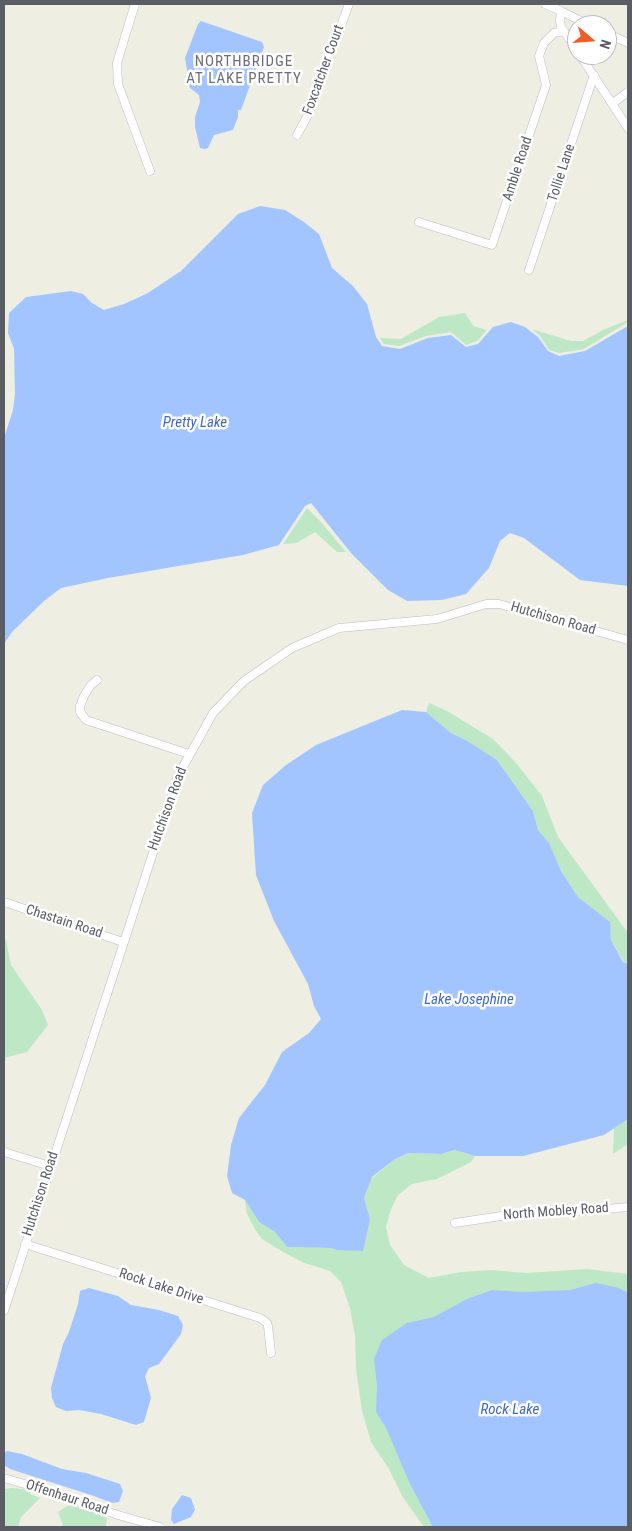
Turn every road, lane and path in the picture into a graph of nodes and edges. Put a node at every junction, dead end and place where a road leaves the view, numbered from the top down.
1 (135, 4) edge
2 (349, 4) edge
3 (545, 4) edge
4 (561, 11) junction
5 (569, 15) edge
6 (564, 31) junction
7 (567, 35) edge
8 (587, 65) edge
9 (594, 75) junction
10 (628, 92) edge
11 (613, 103) junction
12 (628, 128) edge
13 (297, 135) dead end
14 (150, 171) dead end
15 (419, 222) dead end
16 (529, 270) dead end
17 (628, 640) edge
18 (97, 680) dead end
19 (189, 754) junction
20 (4, 902) edge
21 (123, 942) junction
22 (4, 1152) edge
23 (50, 1166) junction
24 (628, 1207) edge
25 (455, 1224) dead end
26 (26, 1244) junction
27 (4, 1311) edge
28 (272, 1353) dead end
29 (4, 1478) edge
30 (160, 1527) edge

1 - 14 street
2 - 13 street, Foxcatcher Court
3 - 4 street
4 - 5 street
4 - 6 street
6 - 7 street
6 - 15 street, Amble Road
8 - 9 street
9 - 11 street
9 - 16 street, Tollie Lane
10 - 11 street
11 - 12 street
17 - 19 street, Hutchison Road
18 - 19 street
19 - 21 street, Hutchison Road
20 - 21 street, Chastain Road
21 - 23 street, Hutchison Road
22 - 23 street
23 - 26 street, Hutchison Road
24 - 25 street, North Mobley Road
26 - 27 street, Hutchison Road
26 - 28 street, Rock Lake Drive
29 - 30 street, Offenhaur Road

